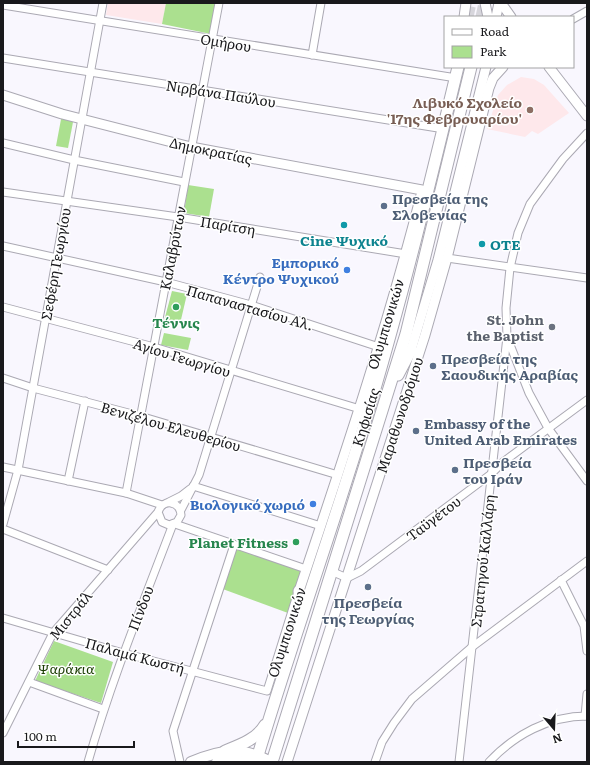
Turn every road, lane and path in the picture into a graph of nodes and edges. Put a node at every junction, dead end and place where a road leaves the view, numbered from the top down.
1 (103, 3) edge
2 (219, 3) edge
3 (321, 3) edge
4 (472, 3) edge
5 (485, 3) edge
6 (500, 3) edge
7 (3, 5) edge
8 (465, 11) edge
9 (587, 11) edge
10 (488, 16) edge
11 (496, 16) edge
12 (511, 16) edge
13 (574, 18) edge
14 (99, 22) junction
15 (212, 40) junction
16 (312, 56) junction
17 (3, 58) edge
18 (452, 68) edge
19 (458, 68) edge
20 (471, 68) edge
21 (486, 68) edge
22 (496, 68) edge
23 (501, 68) edge
24 (550, 68) edge
25 (90, 72) junction
26 (450, 78) junction
27 (481, 85) junction
28 (202, 90) junction
29 (3, 95) edge
30 (587, 116) edge
31 (82, 119) junction
32 (438, 128) junction
33 (587, 133) edge
34 (3, 143) edge
35 (191, 147) junction
36 (74, 160) junction
37 (184, 182) junction
38 (422, 190) junction
39 (3, 192) edge
40 (66, 201) junction
41 (178, 217) junction
42 (3, 246) edge
43 (406, 254) junction
44 (56, 257) junction
45 (447, 258) junction
46 (510, 268) junction
47 (260, 277) dead end
48 (587, 278) edge
49 (166, 282) junction
50 (251, 305) junction
51 (3, 307) edge
52 (45, 319) junction
53 (507, 337) junction
54 (379, 346) junction
55 (154, 347) junction
56 (411, 350) joint
57 (231, 372) junction
58 (3, 378) edge
59 (33, 388) junction
60 (587, 400) edge
61 (85, 401) junction
62 (383, 406) junction
63 (360, 409) junction
64 (140, 416) junction
65 (356, 420) junction
66 (548, 428) junction
67 (210, 437) junction
68 (351, 464) junction
69 (3, 467) edge
70 (18, 470) junction
71 (492, 474) junction
72 (338, 475) junction
73 (587, 480) edge
74 (68, 481) junction
75 (193, 486) junction
76 (126, 493) junction
77 (169, 502) junction
78 (160, 509) junction
79 (181, 510) junction
80 (3, 524) edge
81 (174, 524) junction
82 (320, 526) junction
83 (3, 529) edge
84 (234, 545) junction
85 (587, 561) edge
86 (306, 569) junction
87 (108, 570) junction
88 (331, 571) junction
89 (347, 578) junction
90 (561, 580) junction
91 (299, 591) junction
92 (301, 616) junction
93 (3, 618) edge
94 (53, 633) junction
95 (472, 647) junction
96 (587, 651) edge
97 (123, 653) junction
98 (193, 671) junction
99 (29, 682) junction
100 (267, 691) joint
101 (587, 694) edge
102 (103, 709) junction
103 (586, 716) edge
104 (268, 721) junction
105 (3, 733) edge
106 (225, 751) junction
107 (257, 758) edge
108 (88, 762) edge
109 (180, 762) edge
110 (191, 762) edge
111 (217, 762) edge
112 (249, 762) edge
113 (272, 762) edge
114 (287, 762) edge
115 (375, 762) edge
116 (459, 762) edge
117 (489, 762) edge

1 - 14 street, Σεφέρη Γεωργίου
2 - 15 street, Καλαβρύτων
3 - 16 street
4 - 8 street
5 - 10 street
6 - 11 street
6 - 12 street
7 - 14 street, Ομήρου
9 - 13 street
14 - 15 street, Ομήρου
14 - 25 street, Σεφέρη Γεωργίου
15 - 16 street, Ομήρου
15 - 28 street, Καλαβρύτων
16 - 26 street, Ομήρου
17 - 25 street, Νιρβάνα Παύλου
18 - 26 street, Ολυμπιονικών
19 - 68 main road, Κηφισίας
20 - 62 main road, Κηφισίας
21 - 27 street
22 - 27 street
23 - 45 street, Μαραθωνοδρόμου
24 - 30 street
25 - 28 street, Νιρβάνα Παύλου
25 - 31 street, Σεφέρη Γεωργίου
26 - 32 street, Ολυμπιονικών
27 - 56 street
28 - 32 street, Νιρβάνα Παύλου
28 - 35 street, Καλαβρύτων
29 - 31 street, Δημοκρατίας
31 - 35 street, Δημοκρατίας
31 - 36 street, Σεφέρη Γεωργίου
32 - 38 street, Ολυμπιονικών
33 - 46 street
34 - 36 street
35 - 37 street, Καλαβρύτων
35 - 38 street, Δημοκρατίας
36 - 37 street
36 - 40 street, Σεφέρη Γεωργίου
37 - 41 street, Καλαβρύτων
38 - 43 street, Ολυμπιονικών
39 - 40 street, Παρίτση
40 - 41 street, Παρίτση
40 - 44 street, Σεφέρη Γεωργίου
41 - 43 street, Παρίτση
41 - 49 street, Καλαβρύτων
42 - 44 street, Παπαναστασίου Αλ.
43 - 54 street, Ολυμπιονικών
44 - 49 street, Παπαναστασίου Αλ.
44 - 52 street, Σεφέρη Γεωργίου
45 - 46 street
45 - 89 street, Μαραθωνοδρόμου
46 - 48 street
46 - 53 street
47 - 50 street
49 - 50 street, Παπαναστασίου Αλ.
49 - 55 street, Καλαβρύτων
50 - 54 street, Παπαναστασίου Αλ.
50 - 57 street
51 - 52 street, Αγίου Γεωργίου
52 - 55 street, Αγίου Γεωργίου
52 - 59 street, Σεφέρη Γεωργίου
53 - 66 street
53 - 71 street, Στρατηγού Καλλάρη
54 - 63 street, Ολυμπιονικών
55 - 57 street, Αγίου Γεωργίου
55 - 64 street, Καλαβρύτων
56 - 62 main road
57 - 63 street, Αγίου Γεωργίου
57 - 67 street
58 - 59 street, Βενιζέλου Ελευθερίου
59 - 61 street, Βενιζέλου Ελευθερίου
59 - 70 street, Σεφέρη Γεωργίου
60 - 66 street, Ταϋγέτου
61 - 64 street, Βενιζέλου Ελευθερίου
61 - 74 street
62 - 88 main road, Κηφισίας
63 - 65 street, Ολυμπιονικών
64 - 67 street, Βενιζέλου Ελευθερίου
64 - 76 street, Καλαβρύτων
65 - 68 main road
65 - 72 street, Ολυμπιονικών
66 - 71 street, Ταϋγέτου
66 - 73 street
67 - 72 street, Βενιζέλου Ελευθερίου
67 - 75 street
68 - 92 main road, Κηφισίας
69 - 70 street
70 - 74 street
70 - 80 street, Σεφέρη Γεωργίου
71 - 89 street, Ταϋγέτου
71 - 95 street, Στρατηγού Καλλάρη
72 - 82 street, Ολυμπιονικών
74 - 76 street
75 - 77 street
75 - 79 street
75 - 82 street
76 - 78 street
77 - 78 street
77 - 79 street
78 - 81 street
78 - 87 street, Μιστράλ
79 - 81 street
81 - 84 street
81 - 97 street, Πίνδου
82 - 86 street, Ολυμπιονικών
83 - 87 street
84 - 86 street
84 - 98 street
85 - 90 street
86 - 91 street, Ολυμπιονικών
87 - 94 street, Μιστράλ
88 - 89 street
88 - 113 main road, Κηφισίας
89 - 114 street, Μαραθωνοδρόμου
90 - 95 street
90 - 96 street
91 - 92 main road
91 - 100 street, Ολυμπιονικών
92 - 104 main road, Κηφισίας
93 - 94 street, Παλαμά Κωστή
94 - 97 street, Παλαμά Κωστή
94 - 99 street, Μιστράλ
95 - 115 street
95 - 116 street, Στρατηγού Καλλάρη
97 - 98 street, Παλαμά Κωστή
97 - 102 street, Πίνδου
98 - 100 street, Παλαμά Κωστή
98 - 109 street
99 - 102 street
99 - 105 street, Μιστράλ
101 - 103 street
102 - 108 street, Πίνδου
103 - 117 street
104 - 106 main road
104 - 107 main road, Κηφισίας
106 - 107 main road
106 - 110 main road
107 - 113 main road
111 - 112 main road

